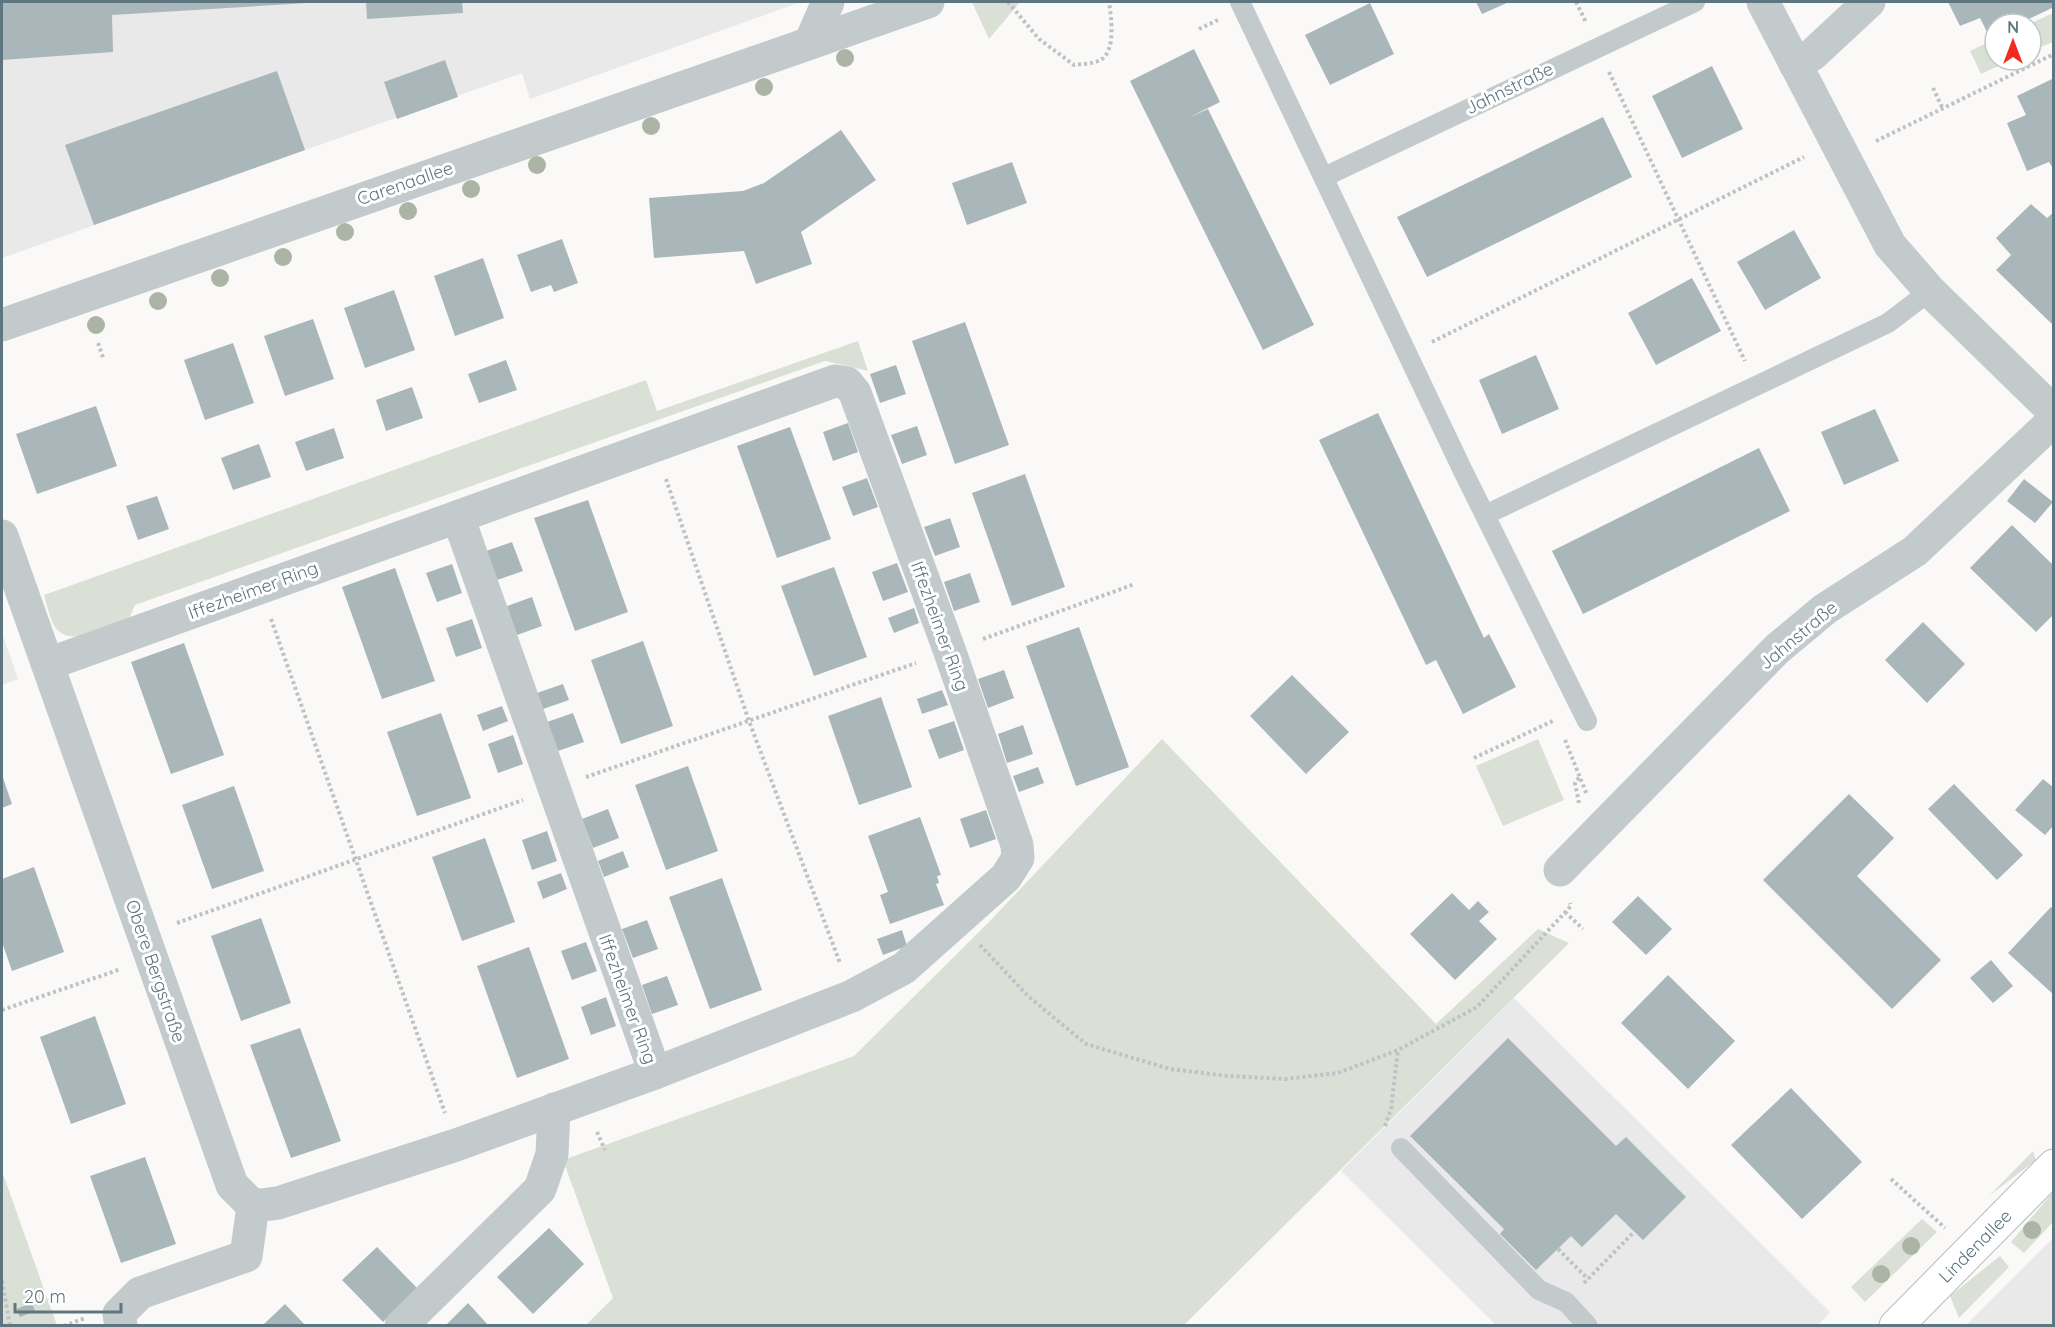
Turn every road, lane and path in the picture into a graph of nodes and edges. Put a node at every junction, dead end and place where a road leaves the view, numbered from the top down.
1 (828, 2) edge
2 (928, 2) edge
3 (1008, 2) edge
4 (1109, 2) edge
5 (1240, 2) edge
6 (1576, 2) edge
7 (1695, 2) edge
8 (1763, 2) edge
9 (1869, 2) edge
10 (810, 43) junction
11 (1597, 46) junction
12 (2054, 54) edge
13 (1795, 64) junction
14 (1933, 88) dead end
15 (1943, 109) junction
16 (1839, 149) junction
17 (1324, 177) junction
18 (1679, 220) junction
19 (1930, 291) junction
20 (2, 325) edge
21 (98, 343) dead end
22 (1408, 354) junction
23 (104, 360) dead end
24 (1757, 387) junction
25 (2054, 412) edge
26 (2054, 420) edge
27 (654, 447) junction
28 (1485, 515) junction
29 (458, 517) junction
30 (2, 536) edge
31 (1134, 584) dead end
32 (260, 588) junction
33 (950, 652) junction
34 (48, 664) junction
35 (1556, 719) dead end
36 (749, 721) junction
37 (1587, 721) dead end
38 (1474, 758) dead end
39 (1580, 776) dead end
40 (554, 788) junction
41 (1587, 795) dead end
42 (354, 861) junction
43 (1560, 870) joint
44 (1565, 912) junction
45 (1583, 929) dead end
46 (143, 935) junction
47 (979, 945) dead end
48 (852, 996) junction
49 (2, 1010) edge
50 (1398, 1050) junction
51 (655, 1073) junction
52 (554, 1109) junction
53 (1394, 1140) joint
54 (456, 1145) junction
55 (2054, 1166) edge
56 (1891, 1179) dead end
57 (253, 1206) junction
58 (1946, 1228) dead end
59 (1634, 1232) dead end
60 (1558, 1249) dead end
61 (1588, 1279) junction
62 (2, 1281) edge
63 (1566, 1302) junction
64 (1904, 1323) edge
65 (10, 1326) edge
66 (121, 1326) edge
67 (401, 1326) edge
68 (1588, 1326) edge

1 - 10 street
2 - 10 street, Carenaallee
3 - 4 path
5 - 17 lane
6 - 11 path
7 - 11 lane, Jahnstraße
8 - 13 street
9 - 13 street
10 - 20 street, Carenaallee
11 - 17 lane, Jahnstraße
11 - 18 path
12 - 15 path
13 - 16 street
14 - 15 path
15 - 16 path
16 - 18 path
16 - 19 street
17 - 22 lane
18 - 22 path
18 - 24 path
19 - 24 lane
19 - 25 street
21 - 23 path
22 - 28 lane
24 - 28 lane
26 - 43 street, Jahnstraße
27 - 29 street, Iffezheimer Ring
27 - 33 street, Iffezheimer Ring
27 - 36 path
28 - 37 lane
29 - 32 street, Iffezheimer Ring
29 - 40 street, Iffezheimer Ring
30 - 34 street, Obere Bergstraße
31 - 33 path
32 - 34 street, Iffezheimer Ring
32 - 42 path
33 - 36 path
33 - 48 street, Iffezheimer Ring
34 - 46 street, Obere Bergstraße
35 - 38 path
36 - 40 path
36 - 48 path
39 - 41 path
40 - 42 path
40 - 51 street, Iffezheimer Ring
42 - 46 path
42 - 54 path
43 - 44 path
44 - 45 path
44 - 50 path
46 - 49 path
46 - 57 street, Obere Bergstraße
47 - 50 path
48 - 51 street, Iffezheimer Ring
50 - 53 path
51 - 52 street, Iffezheimer Ring
52 - 54 street, Iffezheimer Ring
52 - 67 street
53 - 63 lane
54 - 57 street, Iffezheimer Ring
55 - 64 street, Lindenallee
56 - 58 path
57 - 66 street
59 - 61 path
60 - 61 path
61 - 63 path
62 - 65 path
63 - 68 lane

